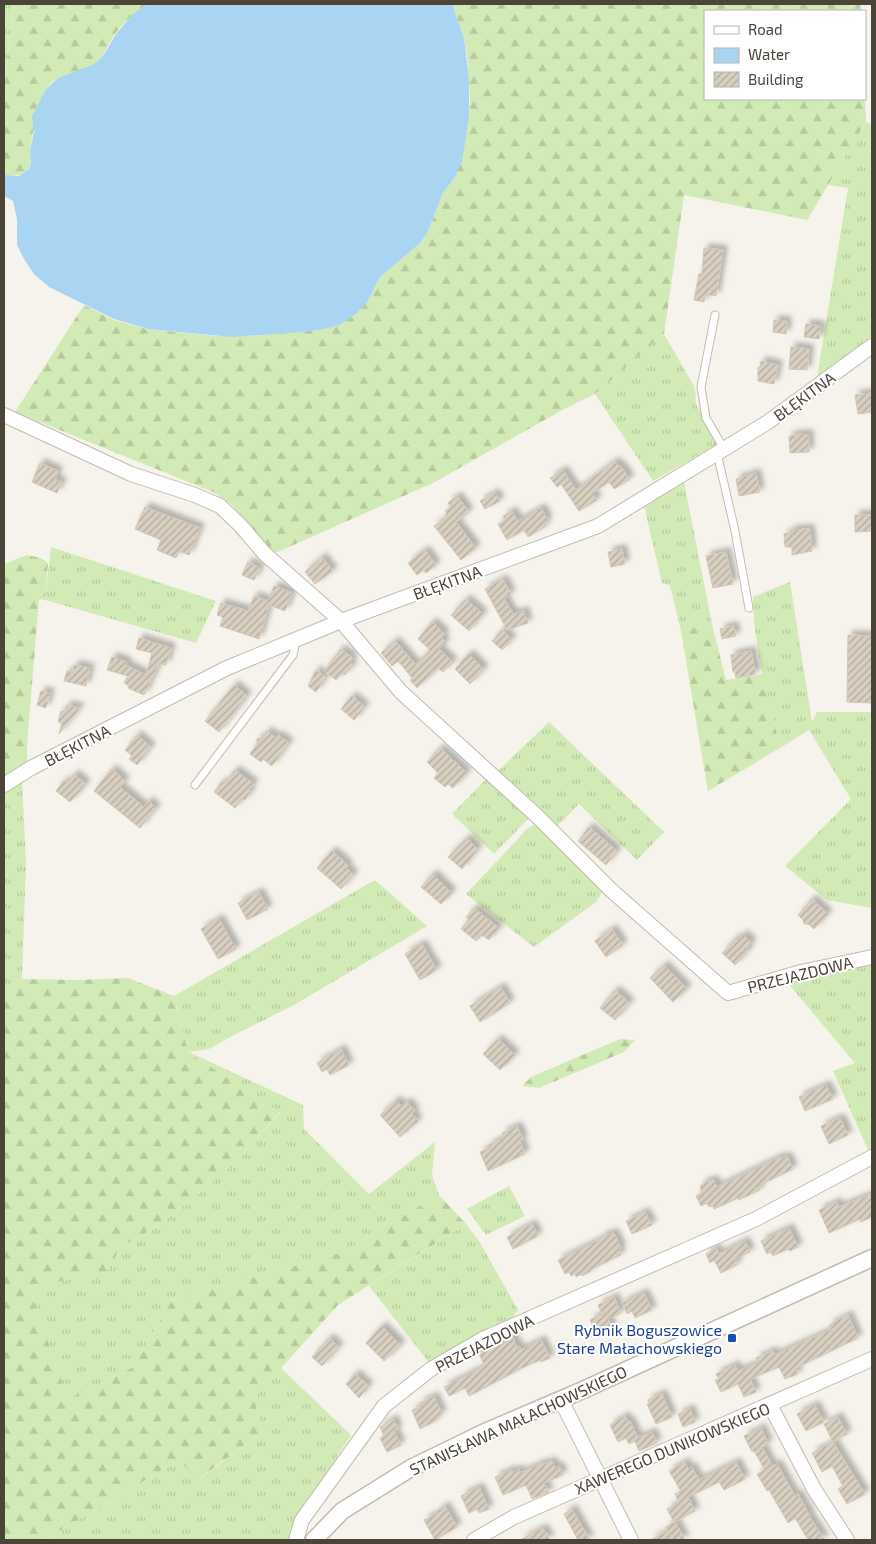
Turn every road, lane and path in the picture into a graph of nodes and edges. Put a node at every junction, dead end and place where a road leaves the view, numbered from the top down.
1 (714, 315) dead end
2 (872, 346) edge
3 (4, 415) edge
4 (721, 451) junction
5 (749, 608) dead end
6 (341, 621) junction
7 (296, 640) junction
8 (4, 785) edge
9 (195, 785) dead end
10 (872, 956) edge
11 (872, 1157) edge
12 (872, 1258) edge
13 (872, 1359) edge
14 (561, 1400) junction
15 (770, 1405) junction
16 (600, 1479) junction
17 (296, 1540) edge
18 (314, 1540) edge
19 (474, 1540) edge
20 (631, 1540) edge
21 (847, 1540) edge

1 - 4 lane
2 - 4 street, BŁĘKITNA
3 - 6 street
4 - 5 lane
4 - 6 street, BŁĘKITNA
6 - 7 street, BŁĘKITNA
6 - 10 street, PRZEJAZDOWA
7 - 8 street, BŁĘKITNA
7 - 9 lane
11 - 17 street, PRZEJAZDOWA
12 - 14 street, STANISŁAWA MAŁACHOWSKIEGO
13 - 15 street, XAWEREGO DUNIKOWSKIEGO
14 - 16 street
14 - 18 street, STANISŁAWA MAŁACHOWSKIEGO
15 - 16 street, XAWEREGO DUNIKOWSKIEGO
15 - 21 street
16 - 19 street, XAWEREGO DUNIKOWSKIEGO
16 - 20 street

